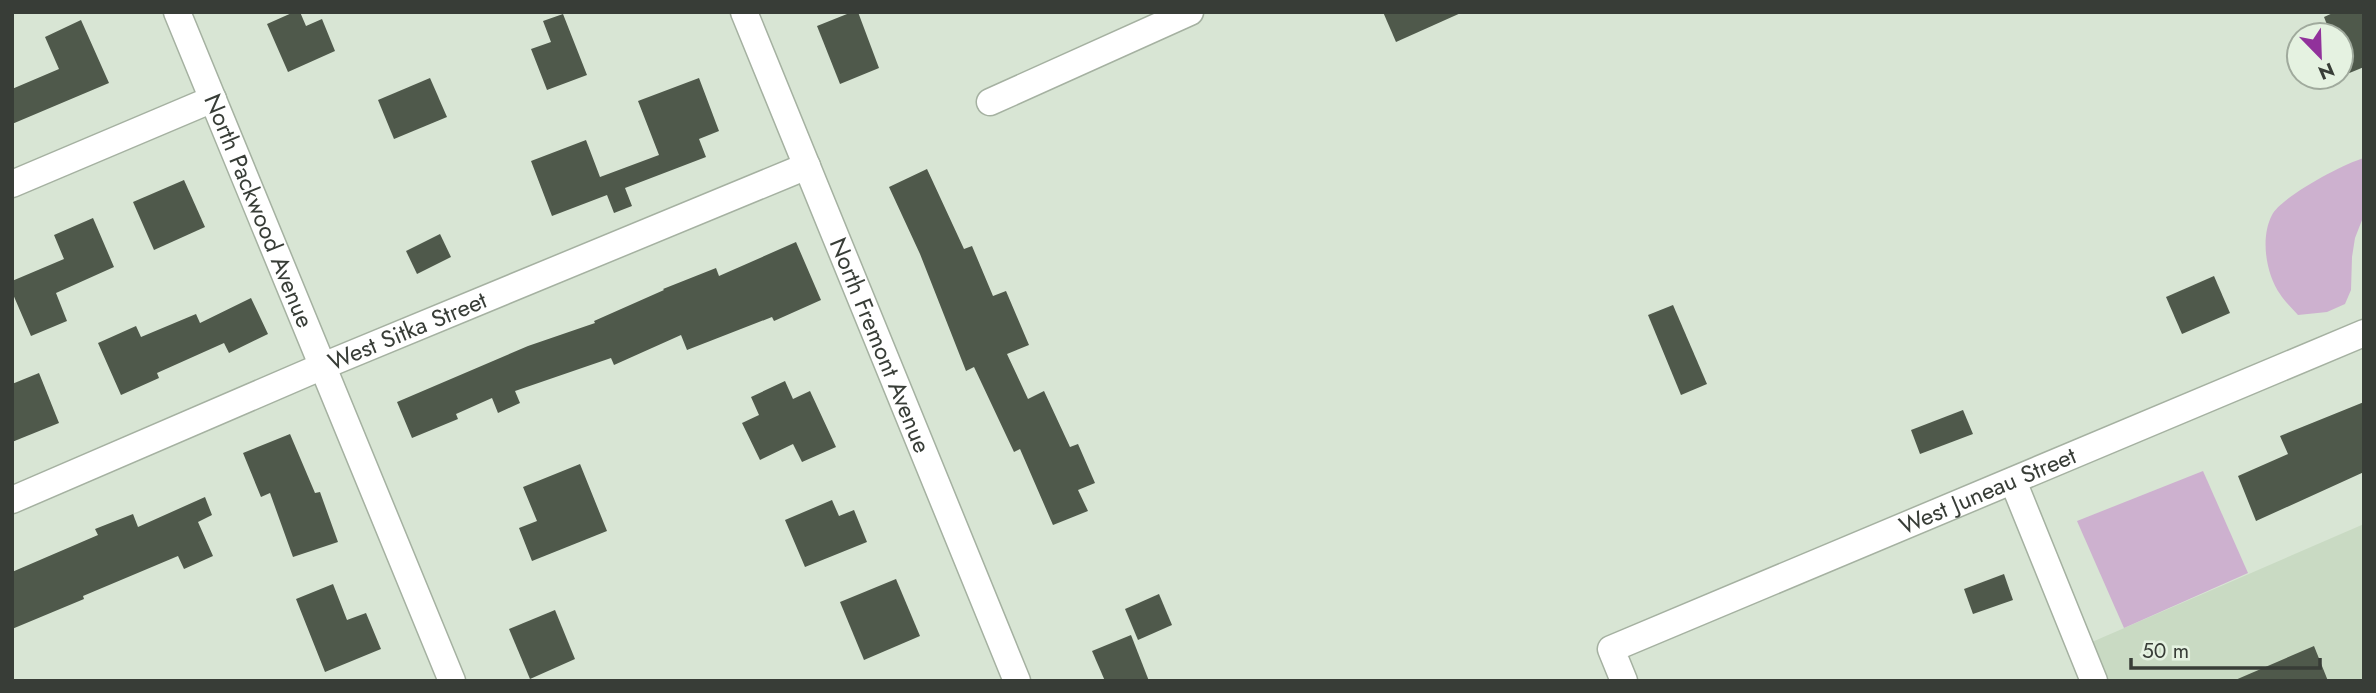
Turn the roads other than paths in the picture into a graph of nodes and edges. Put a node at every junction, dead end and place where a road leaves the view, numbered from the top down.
1 (177, 12) edge
2 (744, 12) edge
3 (1189, 12) edge
4 (213, 99) junction
5 (990, 102) dead end
6 (807, 166) junction
7 (12, 184) edge
8 (2364, 333) edge
9 (323, 366) junction
10 (2012, 481) junction
11 (12, 499) edge
12 (452, 681) edge
13 (1017, 681) edge
14 (1624, 681) edge
15 (2094, 681) edge

1 - 4 street, North Packwood Avenue
2 - 6 street, North Fremont Avenue
3 - 5 street
4 - 7 street
4 - 9 street, North Packwood Avenue
6 - 9 street, West Sitka Street
6 - 13 street, North Fremont Avenue
8 - 10 street, West Juneau Street
9 - 11 street, West Sitka Street
9 - 12 street, North Packwood Avenue
10 - 14 street, West Juneau Street
10 - 15 street

